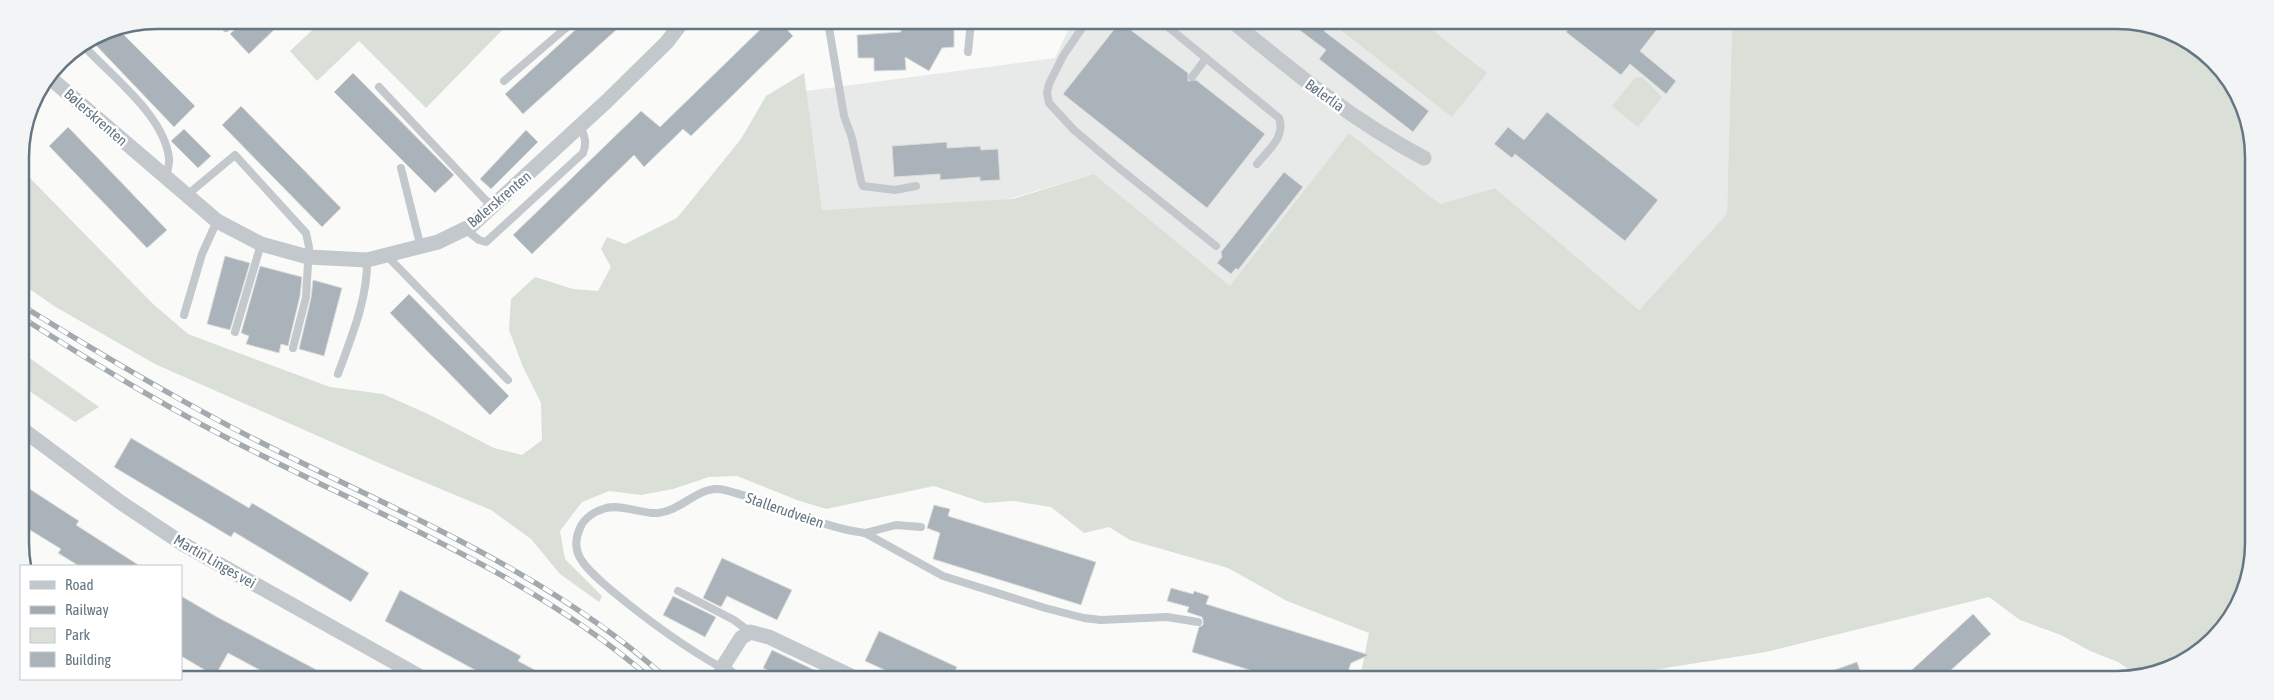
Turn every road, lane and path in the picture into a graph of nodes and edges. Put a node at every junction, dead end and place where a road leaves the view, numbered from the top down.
1 (565, 29) edge
2 (677, 29) edge
3 (829, 29) edge
4 (970, 29) edge
5 (1081, 29) edge
6 (1171, 29) edge
7 (1242, 29) edge
8 (88, 49) edge
9 (968, 52) dead end
10 (1206, 58) junction
11 (1192, 77) dead end
12 (54, 81) edge
13 (504, 81) dead end
14 (379, 87) dead end
15 (580, 126) junction
16 (1424, 158) dead end
17 (1257, 164) dead end
18 (401, 168) dead end
19 (166, 177) junction
20 (916, 186) dead end
21 (186, 195) junction
22 (493, 208) junction
23 (217, 221) junction
24 (465, 228) junction
25 (262, 244) junction
26 (1216, 246) dead end
27 (421, 248) junction
28 (387, 256) junction
29 (308, 257) junction
30 (367, 260) junction
31 (184, 315) dead end
32 (235, 332) dead end
33 (293, 348) dead end
34 (338, 374) dead end
35 (508, 380) dead end
36 (29, 434) edge
37 (922, 527) dead end
38 (865, 533) junction
39 (678, 591) dead end
40 (1198, 622) dead end
41 (750, 632) junction
42 (408, 671) edge
43 (726, 671) edge
44 (728, 671) edge
45 (840, 671) edge

1 - 13 lane
2 - 15 street, Bølerskrenten
3 - 20 lane
4 - 9 lane
5 - 26 lane
6 - 10 lane
7 - 16 street, Bølerlia
8 - 19 lane
10 - 11 lane
10 - 17 lane
12 - 19 street, Bølerskrenten
14 - 22 lane
15 - 22 street, Bølerskrenten
15 - 24 lane
18 - 27 lane
19 - 21 street, Bølerskrenten
21 - 23 street, Bølerskrenten
21 - 29 lane
22 - 24 street, Bølerskrenten
23 - 25 street, Bølerskrenten
23 - 31 lane
24 - 27 street, Bølerskrenten
25 - 29 street, Bølerskrenten
25 - 32 lane
27 - 28 street, Bølerskrenten
28 - 30 street, Bølerskrenten
28 - 35 lane
29 - 30 street, Bølerskrenten
29 - 33 lane
30 - 34 lane
36 - 42 street, Martin Linges vei
37 - 38 lane
38 - 40 lane, Stallerudveien
38 - 43 lane, Stallerudveien
39 - 41 lane
41 - 44 street, Stallerudveien
41 - 45 street

